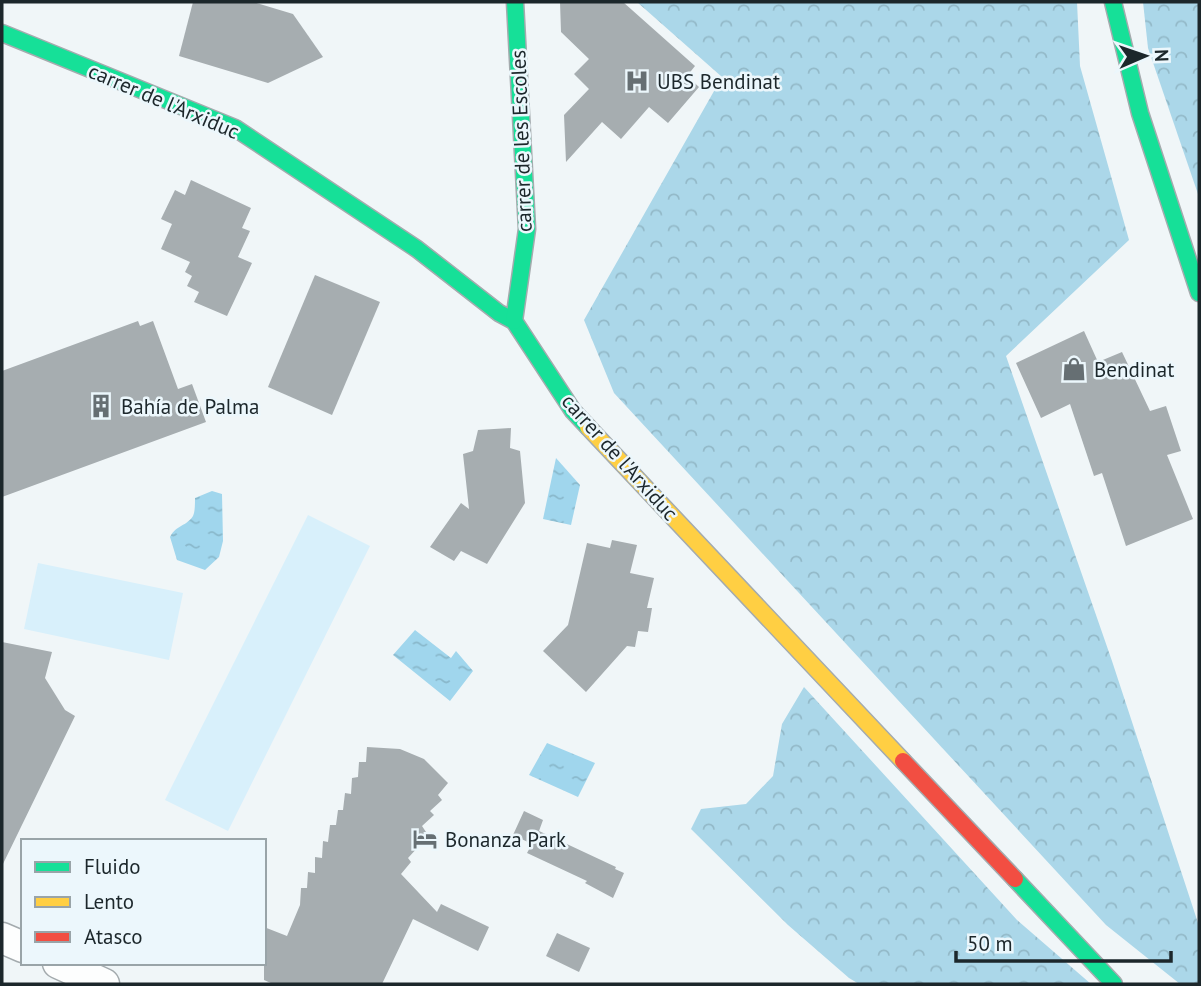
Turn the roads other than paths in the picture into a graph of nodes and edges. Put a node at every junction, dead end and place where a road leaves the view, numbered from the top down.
1 (515, 2) edge
2 (1113, 2) edge
3 (2, 33) edge
4 (1199, 293) edge
5 (514, 321) junction
6 (2, 938) edge
7 (21, 946) edge
8 (62, 965) edge
9 (104, 984) edge
10 (1114, 984) edge

1 - 5 street, carrer de les Escoles
2 - 4 street
3 - 5 street, carrer de l'Arxiduc
5 - 10 street, carrer de l'Arxiduc
6 - 7 street
8 - 9 street

